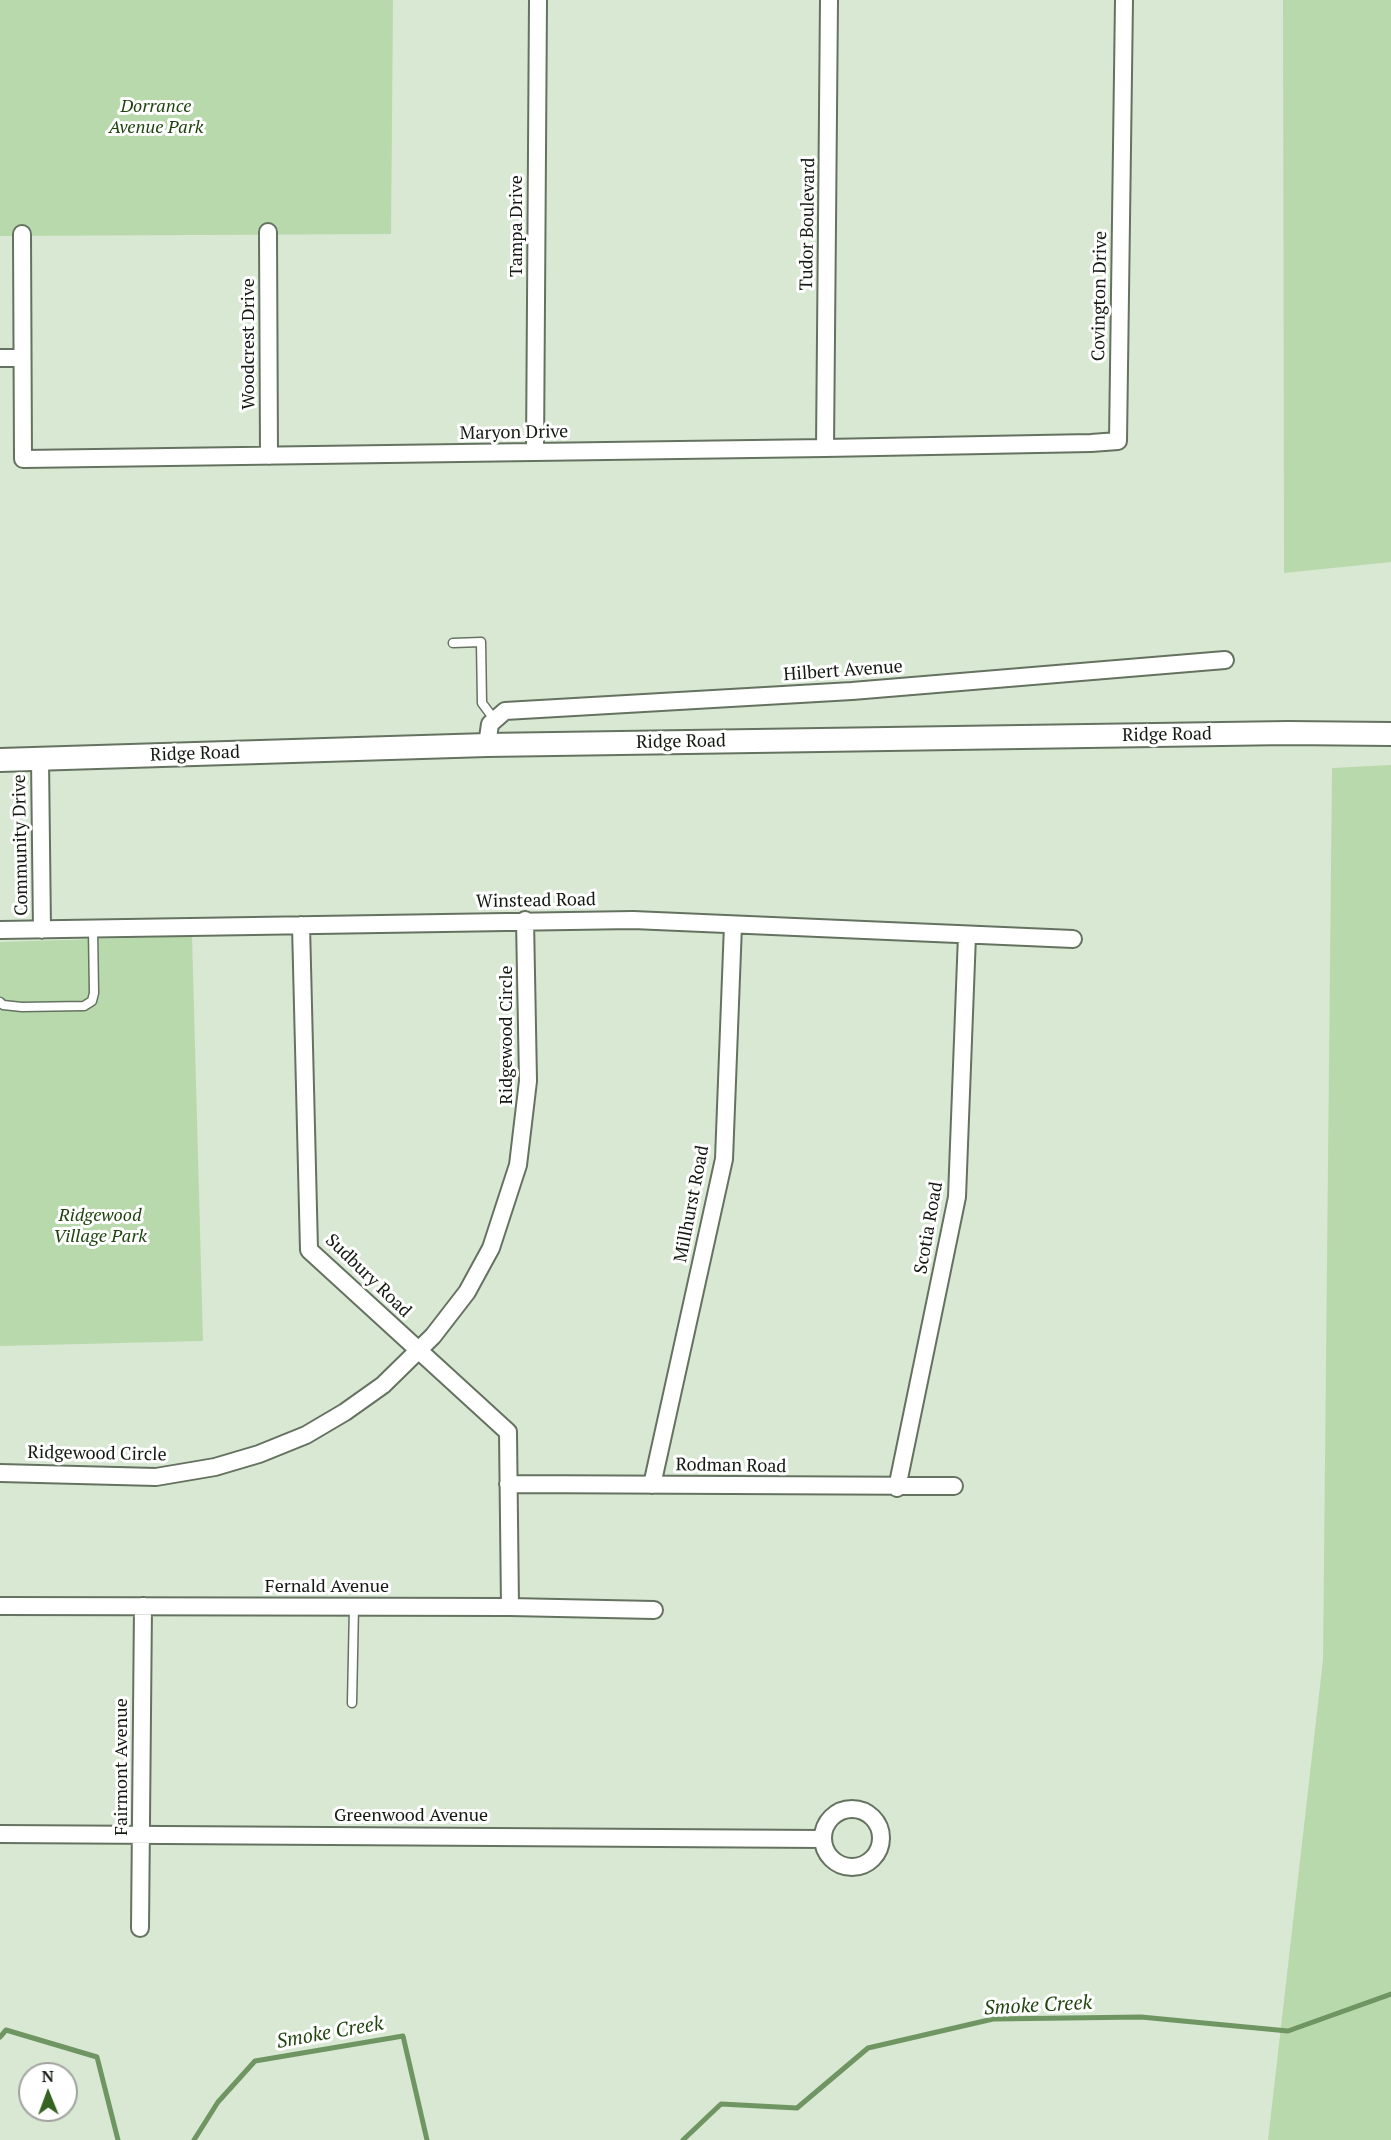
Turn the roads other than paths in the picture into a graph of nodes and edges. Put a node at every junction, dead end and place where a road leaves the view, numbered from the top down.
1 (538, 0) edge
2 (829, 0) edge
3 (1124, 0) edge
4 (268, 232) dead end
5 (22, 234) dead end
6 (0, 358) edge
7 (21, 358) junction
8 (966, 446) joint
9 (825, 448) junction
10 (535, 452) junction
11 (269, 456) junction
12 (453, 643) dead end
13 (1226, 660) dead end
14 (494, 719) junction
15 (1391, 727) edge
16 (1361, 733) junction
17 (1391, 734) edge
18 (487, 745) junction
19 (40, 759) junction
20 (0, 760) edge
21 (525, 920) junction
22 (301, 925) junction
23 (733, 925) junction
24 (93, 929) junction
25 (0, 930) edge
26 (42, 930) junction
27 (967, 935) junction
28 (1073, 939) dead end
29 (0, 1002) edge
30 (418, 1351) junction
31 (0, 1473) edge
32 (508, 1484) junction
33 (652, 1485) junction
34 (954, 1486) dead end
35 (897, 1488) junction
36 (0, 1606) edge
37 (143, 1606) junction
38 (354, 1606) junction
39 (510, 1607) junction
40 (654, 1610) dead end
41 (352, 1703) dead end
42 (0, 1834) edge
43 (141, 1835) junction
44 (823, 1839) dead end
45 (140, 1928) dead end

1 - 10 street, Tampa Drive
2 - 9 street, Tudor Boulevard
3 - 8 street, Covington Drive
4 - 11 street, Woodcrest Drive
5 - 7 street
6 - 7 street
7 - 11 street, Maryon Drive
8 - 9 street, Maryon Drive
9 - 10 street, Maryon Drive
10 - 11 street, Maryon Drive
12 - 14 lane
13 - 14 street, Hilbert Avenue
14 - 18 street
15 - 16 street, Ridge Road
16 - 17 street, Ridge Road
16 - 18 street, Ridge Road
18 - 19 street, Ridge Road
19 - 20 street, Ridge Road
19 - 26 street, Community Drive
21 - 22 street, Winstead Road
21 - 23 street, Winstead Road
21 - 30 street, Ridgewood Circle
22 - 24 street, Winstead Road
22 - 30 street, Sudbury Road
23 - 27 street, Winstead Road
23 - 33 street, Millhurst Road
24 - 26 street, Winstead Road
24 - 29 lane
25 - 26 street, Winstead Road
27 - 28 street, Winstead Road
27 - 35 street, Scotia Road
30 - 31 street, Ridgewood Circle
30 - 32 street, Sudbury Road
32 - 33 street, Rodman Road
32 - 39 street, Sudbury Road
33 - 35 street, Rodman Road
34 - 35 street, Rodman Road
36 - 37 street, Fernald Avenue
37 - 38 street, Fernald Avenue
37 - 43 street, Fairmont Avenue
38 - 39 street, Fernald Avenue
38 - 41 lane
39 - 40 street, Fernald Avenue
42 - 43 street, Greenwood Avenue
43 - 44 street, Greenwood Avenue
43 - 45 street, Fairmont Avenue

